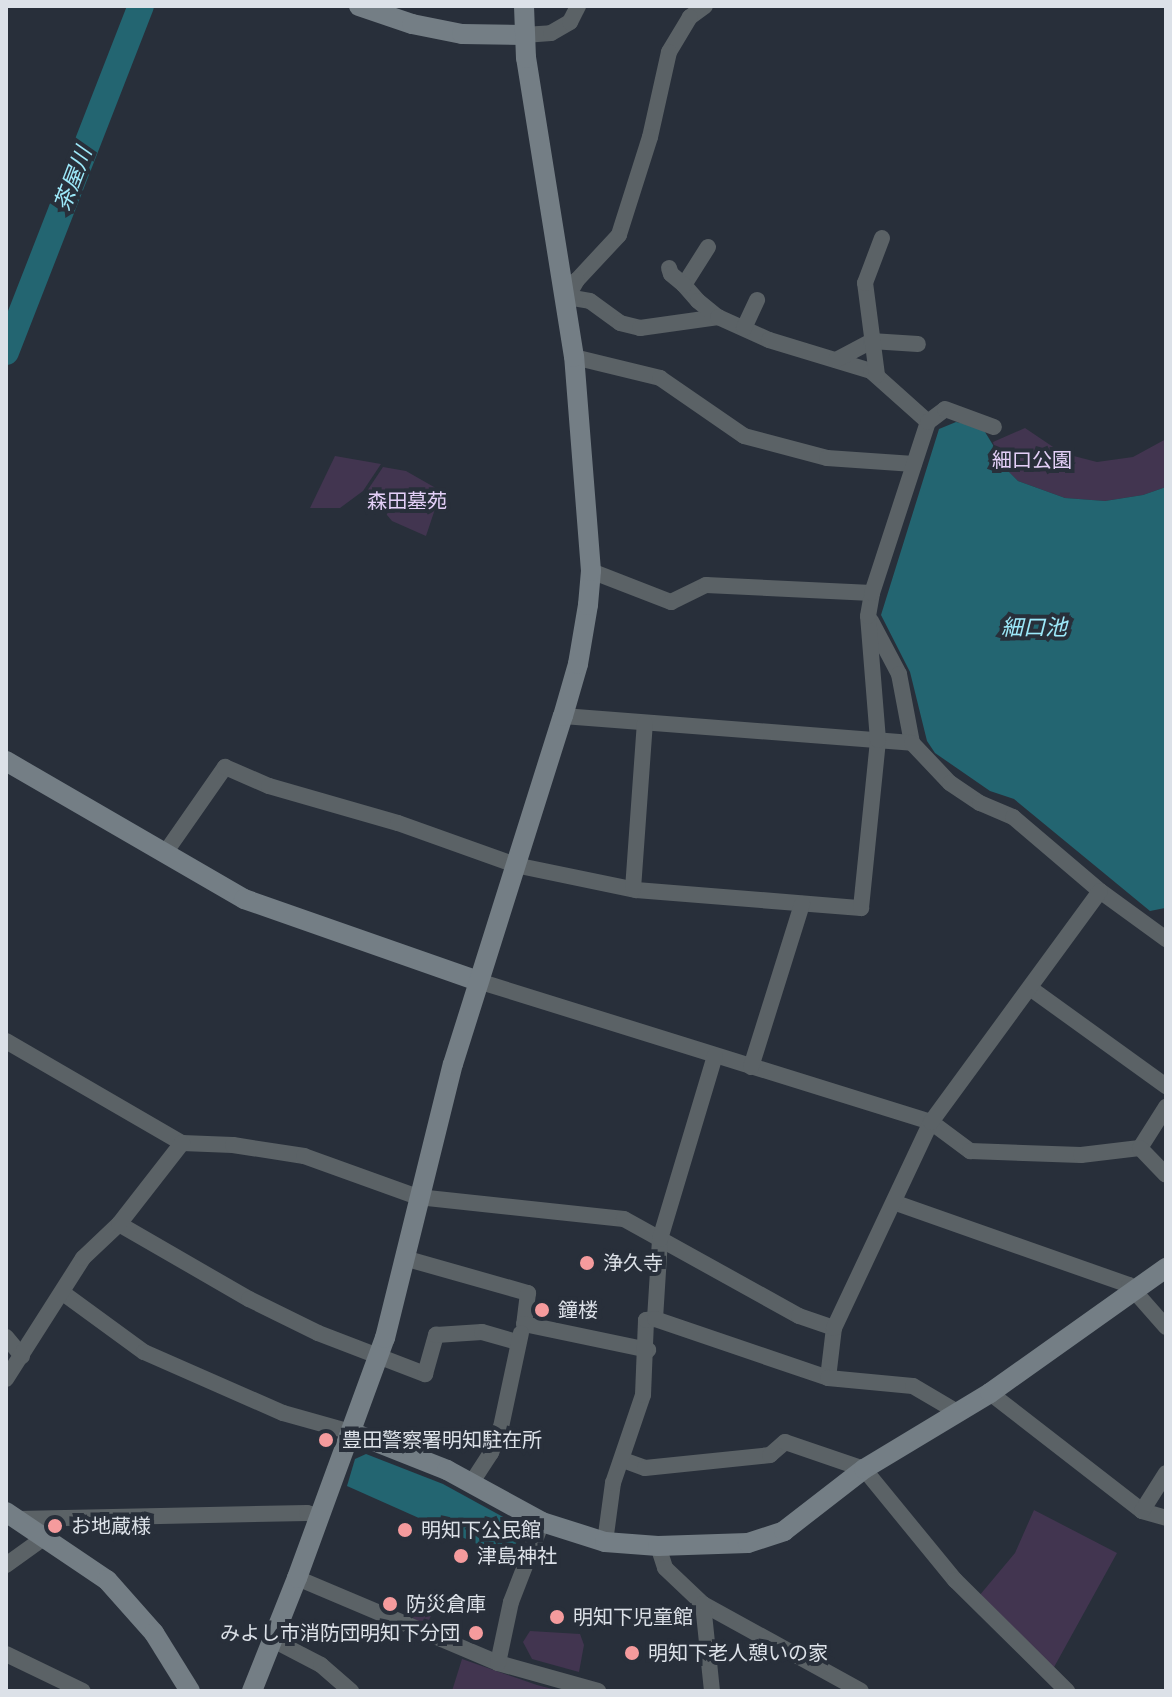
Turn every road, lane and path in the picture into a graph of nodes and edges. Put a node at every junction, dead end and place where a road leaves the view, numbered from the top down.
1 (359, 6) edge
2 (524, 6) edge
3 (578, 6) edge
4 (705, 6) edge
5 (524, 35) junction
6 (882, 238) dead end
7 (708, 247) dead end
8 (669, 268) dead end
9 (684, 285) junction
10 (567, 297) junction
11 (757, 300) dead end
12 (718, 317) junction
13 (744, 328) junction
14 (871, 341) junction
15 (918, 344) dead end
16 (574, 357) junction
17 (836, 360) junction
18 (877, 375) junction
19 (928, 422) junction
20 (994, 427) dead end
21 (914, 464) junction
22 (591, 571) junction
23 (872, 593) junction
24 (868, 616) junction
25 (563, 716) junction
26 (645, 723) junction
27 (878, 740) junction
28 (912, 743) junction
29 (6, 761) edge
30 (165, 853) junction
31 (515, 865) junction
32 (633, 889) junction
33 (1100, 891) junction
34 (802, 904) junction
35 (1166, 939) edge
36 (478, 981) junction
37 (1030, 988) junction
38 (6, 1041) edge
39 (715, 1056) junction
40 (751, 1067) junction
41 (1166, 1086) edge
42 (1166, 1107) edge
43 (931, 1122) junction
44 (182, 1143) junction
45 (1140, 1148) junction
46 (1166, 1175) edge
47 (418, 1197) junction
48 (896, 1203) junction
49 (119, 1224) junction
50 (660, 1239) junction
51 (404, 1258) junction
52 (1154, 1281) edge
53 (63, 1293) junction
54 (655, 1319) junction
55 (524, 1324) junction
56 (1166, 1327) edge
57 (834, 1328) junction
58 (6, 1337) edge
59 (518, 1342) junction
60 (648, 1350) junction
61 (22, 1356) junction
62 (379, 1357) junction
63 (828, 1378) junction
64 (6, 1379) edge
65 (990, 1393) junction
66 (959, 1413) junction
67 (351, 1432) junction
68 (623, 1460) junction
69 (864, 1469) junction
70 (1166, 1473) edge
71 (472, 1482) junction
72 (1142, 1511) junction
73 (12, 1515) edge
74 (319, 1516) junction
75 (1166, 1518) edge
76 (542, 1522) junction
77 (45, 1537) junction
78 (605, 1542) junction
79 (658, 1546) junction
80 (6, 1565) edge
81 (297, 1578) junction
82 (703, 1604) junction
83 (273, 1640) junction
84 (6, 1654) edge
85 (498, 1663) junction
86 (83, 1691) edge
87 (190, 1691) edge
88 (252, 1691) edge
89 (351, 1691) edge
90 (598, 1691) edge
91 (712, 1691) edge
92 (861, 1691) edge
93 (1067, 1691) edge

1 - 5 street
2 - 5 street
3 - 5 street
4 - 10 street
5 - 10 street
6 - 14 street
7 - 9 street
8 - 9 street
9 - 12 street
10 - 12 street
10 - 16 street
11 - 13 street
12 - 13 street
13 - 17 street
14 - 15 street
14 - 17 street
14 - 18 street
16 - 21 street
16 - 22 street
17 - 18 street
18 - 19 street
19 - 20 street
19 - 21 street
21 - 23 street
22 - 23 street
22 - 25 street
23 - 24 street
24 - 27 street
24 - 28 street
25 - 26 street
25 - 31 street
26 - 27 street
26 - 32 street
27 - 28 street
27 - 34 street
28 - 33 street
29 - 30 street
30 - 31 street
30 - 36 street
31 - 32 street
31 - 36 street
32 - 34 street
33 - 35 street
33 - 37 street
34 - 40 street
36 - 39 street
36 - 47 street
37 - 41 street
37 - 43 street
38 - 44 street
39 - 40 street
39 - 50 street
40 - 43 street
42 - 45 street
43 - 45 street
43 - 48 street
44 - 47 street
44 - 49 street
45 - 46 street
47 - 50 street
47 - 51 street
48 - 52 street
48 - 57 street
49 - 53 street
49 - 62 street
50 - 54 street
50 - 57 street
51 - 55 street
51 - 62 street
52 - 56 street
52 - 65 street
53 - 61 street
53 - 67 street
54 - 60 street
54 - 63 street
55 - 59 street
55 - 60 street
57 - 63 street
58 - 61 street
59 - 62 street
59 - 71 street
60 - 68 street
61 - 64 street
62 - 67 street
63 - 66 street
65 - 66 street
65 - 72 street
66 - 69 street
67 - 71 street
67 - 74 street
68 - 69 street
68 - 78 street
69 - 79 street
69 - 93 street
70 - 72 street
71 - 76 street
72 - 75 street
73 - 74 street
73 - 77 street
74 - 81 street
76 - 78 street
76 - 85 street
77 - 80 street
77 - 87 street
78 - 79 street
79 - 82 street
81 - 83 street
81 - 85 street
82 - 91 street
82 - 92 street
83 - 88 street
83 - 89 street
84 - 86 street
85 - 90 street

